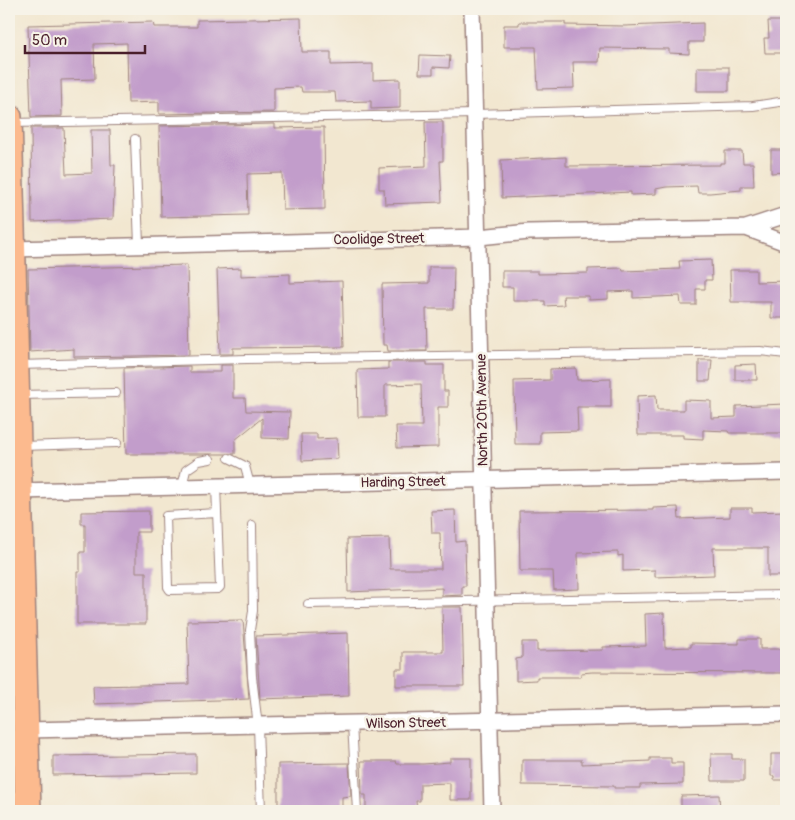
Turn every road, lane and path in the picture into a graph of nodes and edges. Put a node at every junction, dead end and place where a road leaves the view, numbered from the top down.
1 (472, 9) edge
2 (786, 100) edge
3 (475, 114) junction
4 (9, 117) edge
5 (9, 123) edge
6 (135, 139) dead end
7 (786, 215) edge
8 (746, 228) junction
9 (478, 237) junction
10 (786, 243) edge
11 (139, 245) junction
12 (13, 249) junction
13 (786, 354) edge
14 (481, 355) junction
15 (16, 365) junction
16 (116, 393) dead end
17 (17, 395) junction
18 (117, 444) dead end
19 (18, 446) junction
20 (230, 458) dead end
21 (210, 459) dead end
22 (786, 472) edge
23 (484, 480) junction
24 (250, 485) junction
25 (216, 486) junction
26 (182, 487) junction
27 (19, 491) junction
28 (217, 513) junction
29 (252, 525) dead end
30 (786, 594) edge
31 (486, 601) junction
32 (308, 604) dead end
33 (786, 714) edge
34 (488, 721) junction
35 (352, 724) junction
36 (258, 726) junction
37 (26, 730) junction
38 (28, 811) edge
39 (261, 811) edge
40 (357, 811) edge
41 (492, 811) edge

1 - 3 street, North 20th Avenue
2 - 3 lane
3 - 5 lane
3 - 9 street, North 20th Avenue
4 - 5 main road
5 - 12 main road
6 - 11 lane
7 - 8 street, Coolidge Street
8 - 9 street, Coolidge Street
8 - 10 street, Coolidge Street
9 - 11 street, Coolidge Street
9 - 14 street, North 20th Avenue
11 - 12 street, Coolidge Street
12 - 15 main road
13 - 14 lane
14 - 15 lane
14 - 23 street, North 20th Avenue
15 - 17 main road
16 - 17 lane
17 - 19 main road
18 - 19 lane
19 - 27 main road
20 - 24 lane
21 - 26 lane
22 - 23 street, Harding Street
23 - 24 street, Harding Street
23 - 31 street, North 20th Avenue
24 - 25 street, Harding Street
25 - 26 street, Harding Street
25 - 28 lane
26 - 27 street, Harding Street
27 - 37 main road
28 - 28 lane
29 - 36 lane
30 - 31 lane
31 - 32 lane
31 - 34 street, North 20th Avenue
33 - 34 street, Wilson Street
34 - 35 street, Wilson Street
34 - 41 street, North 20th Avenue
35 - 36 street, Wilson Street
35 - 40 lane
36 - 37 street, Wilson Street
36 - 39 lane
37 - 38 main road

